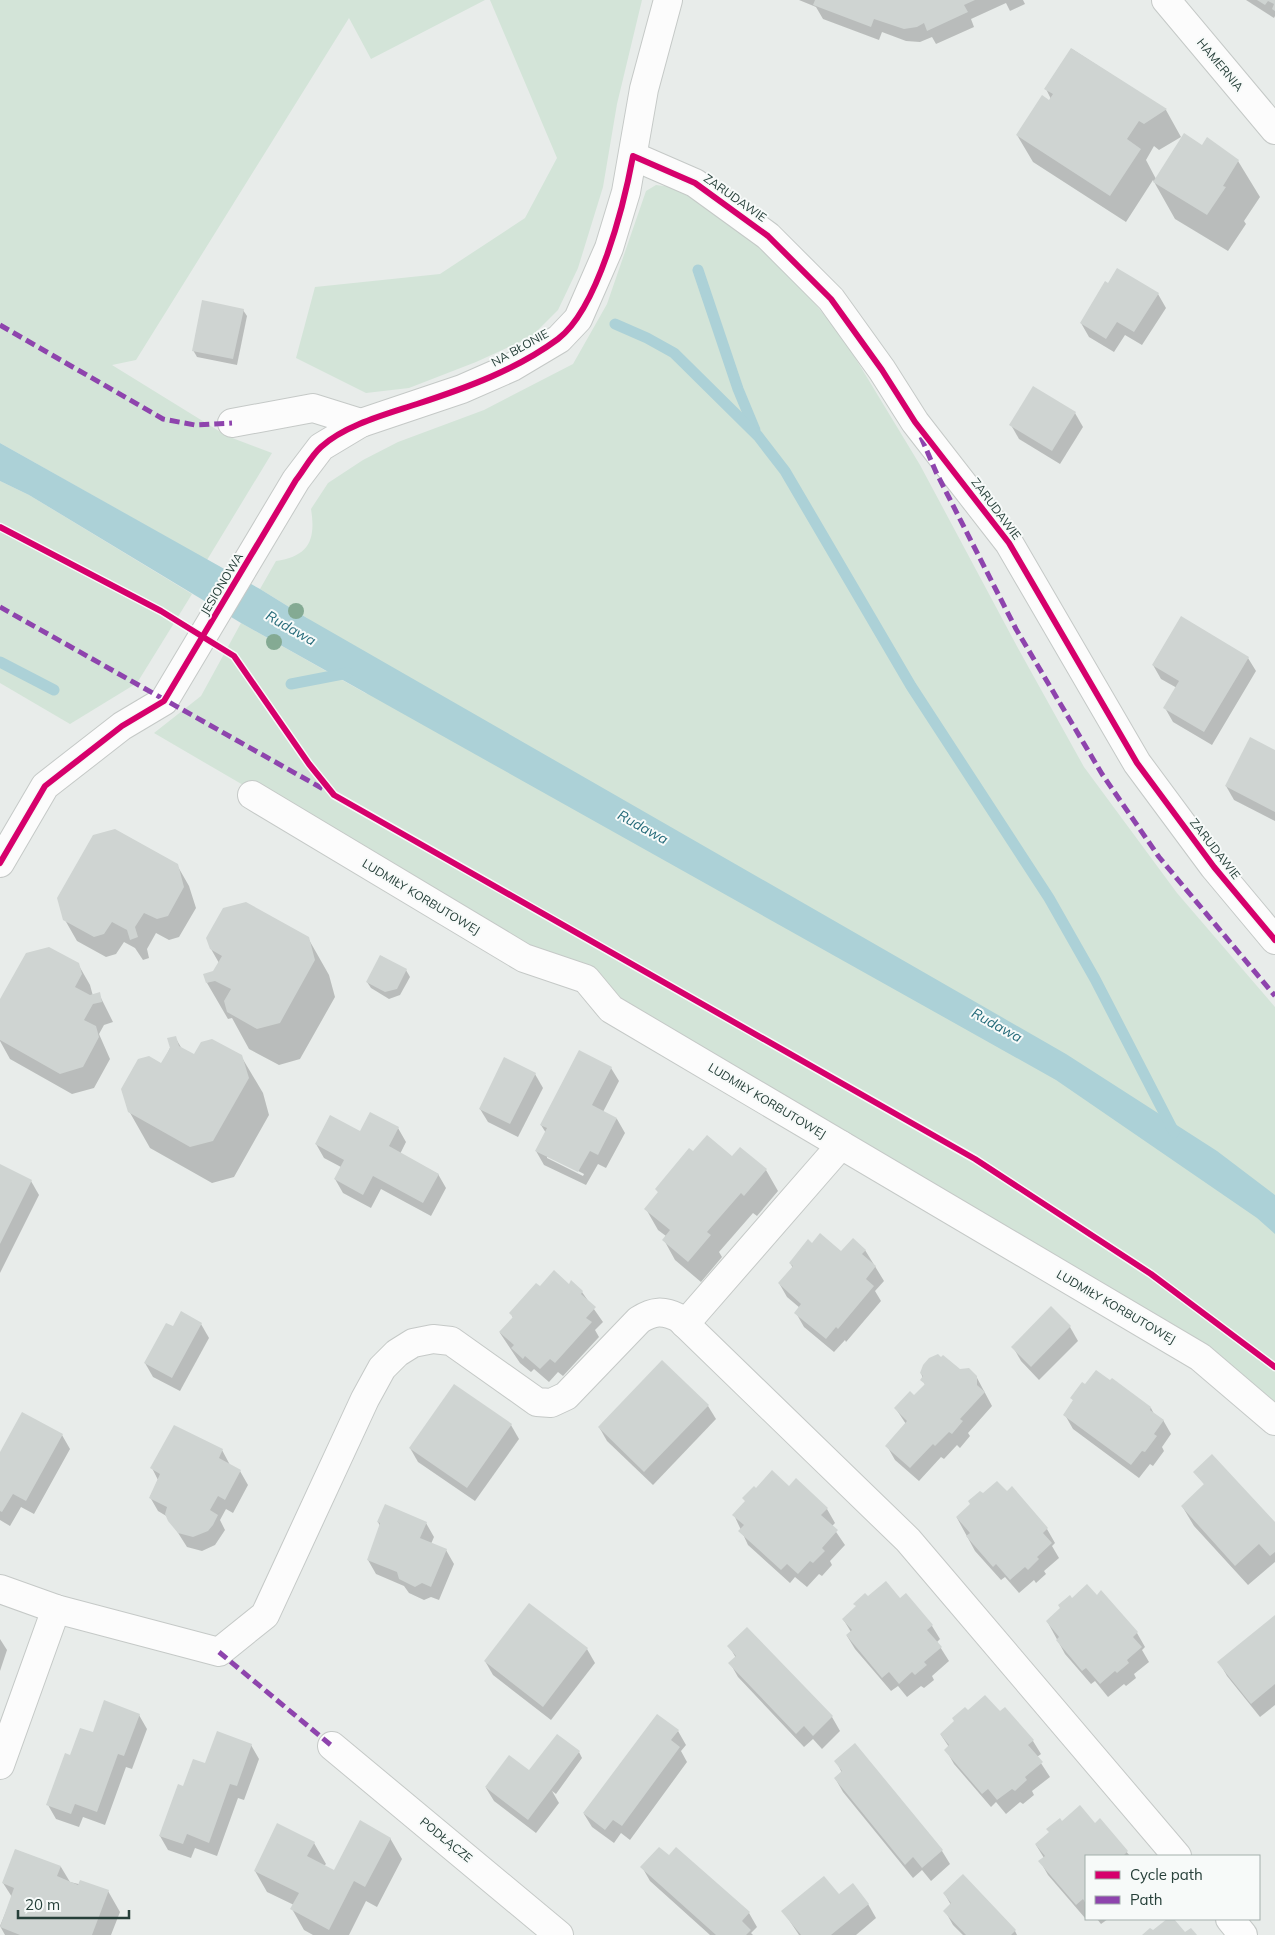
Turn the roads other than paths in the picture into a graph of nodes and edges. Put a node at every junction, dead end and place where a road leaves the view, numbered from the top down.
1 (668, 0) edge
2 (1179, 6) edge
3 (1275, 130) edge
4 (632, 156) junction
5 (232, 423) dead end
6 (361, 423) junction
7 (252, 795) dead end
8 (0, 863) edge
9 (1275, 940) edge
10 (842, 1145) junction
11 (685, 1324) junction
12 (1275, 1421) edge
13 (0, 1590) edge
14 (56, 1609) junction
15 (332, 1746) dead end
16 (0, 1765) edge
17 (1175, 1855) edge
18 (1231, 1920) edge
19 (559, 1935) edge
20 (1243, 1935) edge

1 - 4 street, NA BŁONIE
2 - 3 street, HAMERNIA
4 - 6 street, NA BŁONIE
4 - 9 street, ZARUDAWIE
5 - 6 street
6 - 8 street, JESIONOWA
7 - 10 street, LUDMIŁY KORBUTOWEJ
10 - 11 street
10 - 12 street, LUDMIŁY KORBUTOWEJ
11 - 14 street
11 - 17 street
13 - 14 street
14 - 16 street
15 - 19 street, PODŁĄCZE
18 - 20 street

